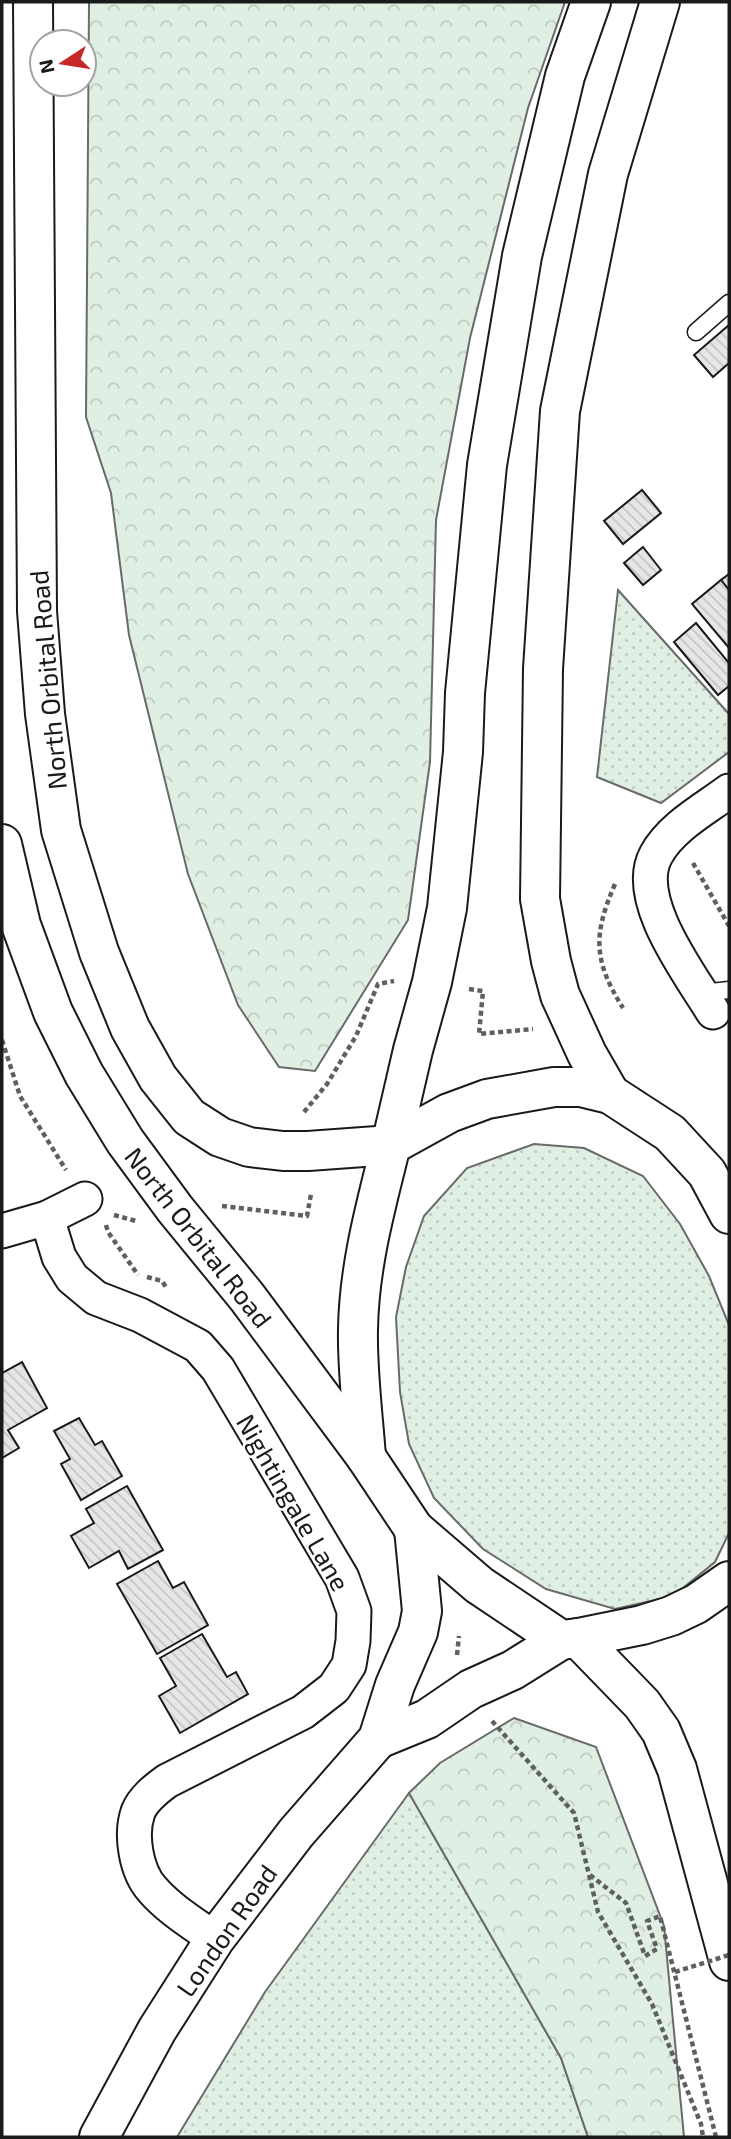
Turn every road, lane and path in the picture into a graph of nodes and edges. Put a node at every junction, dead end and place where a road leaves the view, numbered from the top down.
1 (33, 2) edge
2 (591, 2) edge
3 (660, 2) edge
4 (729, 303) edge
5 (696, 332) dead end
6 (729, 791) edge
7 (674, 832) junction
8 (2, 844) edge
9 (618, 877) dead end
10 (729, 926) edge
11 (398, 981) dead end
12 (465, 988) dead end
13 (715, 998) edge
14 (623, 1008) dead end
15 (533, 1029) dead end
16 (2, 1040) edge
17 (610, 1094) junction
18 (304, 1111) dead end
19 (391, 1145) junction
20 (310, 1194) dead end
21 (85, 1199) joint
22 (210, 1204) dead end
23 (729, 1214) edge
24 (47, 1218) junction
25 (2, 1231) edge
26 (366, 1457) junction
27 (414, 1529) junction
28 (729, 1581) edge
29 (570, 1639) junction
30 (490, 1719) dead end
31 (378, 1739) junction
32 (589, 1875) junction
33 (215, 1939) junction
34 (729, 1955) edge
35 (729, 1961) edge
36 (675, 1972) junction
37 (99, 2137) edge
38 (703, 2137) edge
39 (716, 2137) edge

1 - 19 main road, North Orbital Road
2 - 19 main road
3 - 17 main road
4 - 5 lane
6 - 7 street
7 - 10 path
7 - 13 street
8 - 26 main road, North Orbital Road
9 - 14 path
11 - 18 path
12 - 15 path
16 - 21 path
17 - 19 main road
17 - 23 main road
19 - 26 main road
20 - 22 path
21 - 24 street
24 - 25 street
24 - 33 street, Nightingale Lane
26 - 27 main road, North Orbital Road
27 - 29 main road
27 - 31 main road, London Road
28 - 29 main road
29 - 31 main road, London Road
29 - 35 main road
30 - 32 path
31 - 33 main road, London Road
32 - 36 path
32 - 38 path
33 - 37 main road, London Road
34 - 36 path, bridge
36 - 39 path

